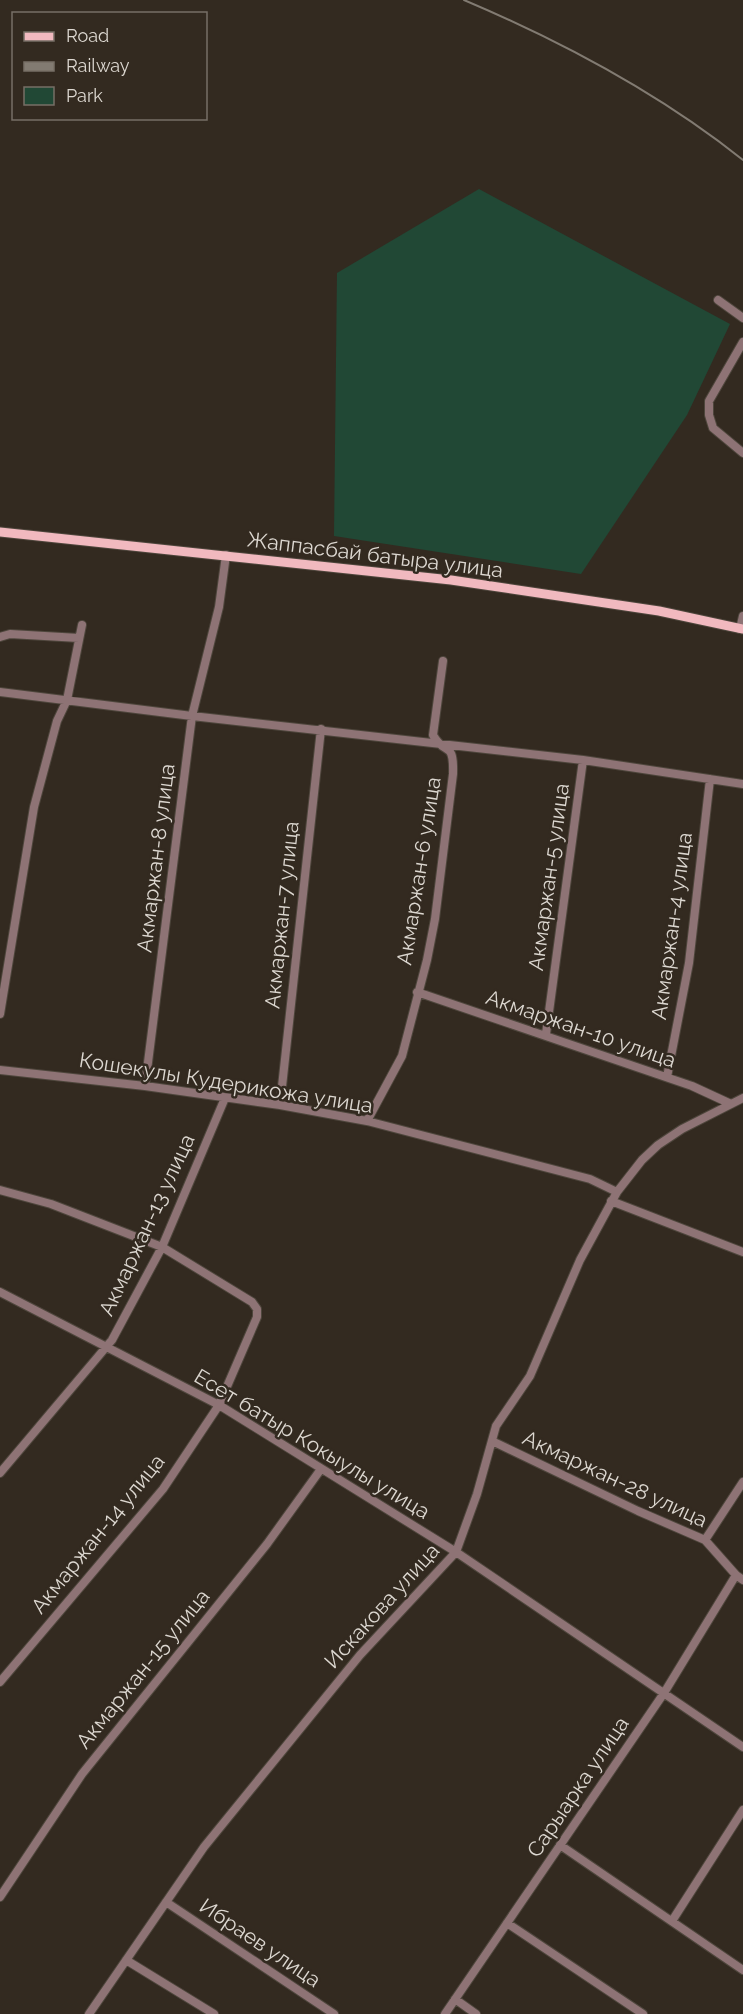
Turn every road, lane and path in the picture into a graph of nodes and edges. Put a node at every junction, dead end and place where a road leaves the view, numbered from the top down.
1 (718, 300) dead end
2 (743, 318) edge
3 (743, 342) edge
4 (743, 453) edge
5 (0, 532) edge
6 (226, 555) junction
7 (743, 616) edge
8 (82, 625) dead end
9 (741, 629) edge
10 (0, 637) edge
11 (79, 638) junction
12 (443, 661) dead end
13 (0, 692) edge
14 (67, 700) junction
15 (192, 716) junction
16 (321, 729) junction
17 (438, 743) junction
18 (583, 760) junction
19 (710, 779) junction
20 (743, 784) edge
21 (417, 992) junction
22 (0, 1014) edge
23 (546, 1035) junction
24 (0, 1070) edge
25 (667, 1077) junction
26 (145, 1086) junction
27 (225, 1098) junction
28 (743, 1098) edge
29 (731, 1104) junction
30 (280, 1105) junction
31 (367, 1121) junction
32 (0, 1190) edge
33 (617, 1192) junction
34 (611, 1201) junction
35 (162, 1246) junction
36 (743, 1252) edge
37 (0, 1292) edge
38 (106, 1348) junction
39 (219, 1405) junction
40 (492, 1441) junction
41 (321, 1469) junction
42 (0, 1473) edge
43 (743, 1482) edge
44 (705, 1540) junction
45 (456, 1552) junction
46 (739, 1578) edge
47 (0, 1682) edge
48 (664, 1693) junction
49 (743, 1747) edge
50 (743, 1810) edge
51 (560, 1845) junction
52 (0, 1897) edge
53 (166, 1902) junction
54 (672, 1921) junction
55 (507, 1923) junction
56 (126, 1960) junction
57 (743, 1970) edge
58 (454, 2000) junction
59 (89, 2014) edge
60 (214, 2014) edge
61 (334, 2014) edge
62 (445, 2014) edge
63 (476, 2014) edge
64 (643, 2014) edge

1 - 2 street
3 - 4 street
5 - 6 main road, Жаппасбай батыра улица
6 - 9 main road, Жаппасбай батыра улица
6 - 15 street, Акмаржан-8 улица
7 - 9 street
8 - 11 street
10 - 11 street
11 - 14 street
12 - 17 street, Акмаржан-6 улица
13 - 14 street
14 - 15 street
14 - 22 street
15 - 16 street
15 - 26 street, Акмаржан-8 улица
16 - 17 street
16 - 30 street, Акмаржан-7 улица
17 - 18 street
17 - 21 street, Акмаржан-6 улица
18 - 19 street
18 - 23 street, Акмаржан-5 улица
19 - 20 street
19 - 25 street, Акмаржан-4 улица
21 - 23 street, Акмаржан-10 улица
21 - 31 street, Акмаржан-6 улица
23 - 25 street, Акмаржан-10 улица
24 - 26 street, Кошекулы Кудерикожа улица
25 - 29 street, Акмаржан-10 улица
26 - 27 street, Кошекулы Кудерикожа улица
27 - 30 street, Кошекулы Кудерикожа улица
27 - 35 street, Акмаржан-13 улица
28 - 29 street, Искакова улица
29 - 33 street, Искакова улица
30 - 31 street, Кошекулы Кудерикожа улица
31 - 33 street, Кошекулы Кудерикожа улица
32 - 35 street
33 - 34 street, Искакова улица
34 - 36 street
34 - 40 street, Искакова улица
35 - 38 street, Акмаржан-13 улица
35 - 39 street, Акмаржан-14 улица
37 - 38 street, Есет батыр Кокыулы улица
38 - 39 street, Есет батыр Кокыулы улица
38 - 42 street, Акмаржан-13 улица
39 - 41 street, Есет батыр Кокыулы улица
39 - 47 street, Акмаржан-14 улица
40 - 44 street, Акмаржан-28 улица
40 - 45 street, Искакова улица
41 - 45 street, Есет батыр Кокыулы улица
41 - 52 street, Акмаржан-15 улица
43 - 44 street
44 - 46 street, Акмаржан-28 улица
45 - 48 street, Есет батыр Кокыулы улица
45 - 53 street, Искакова улица
46 - 48 street, Сарыарка улица
48 - 49 street, Есет батыр Кокыулы улица
48 - 51 street, Сарыарка улица
50 - 54 street
51 - 54 street
51 - 55 street, Сарыарка улица
53 - 56 street, Искакова улица
53 - 61 street, Ибраев улица
54 - 57 street
55 - 58 street, Сарыарка улица
55 - 64 street
56 - 59 street, Искакова улица
56 - 60 street
58 - 62 street, Сарыарка улица
58 - 63 street

